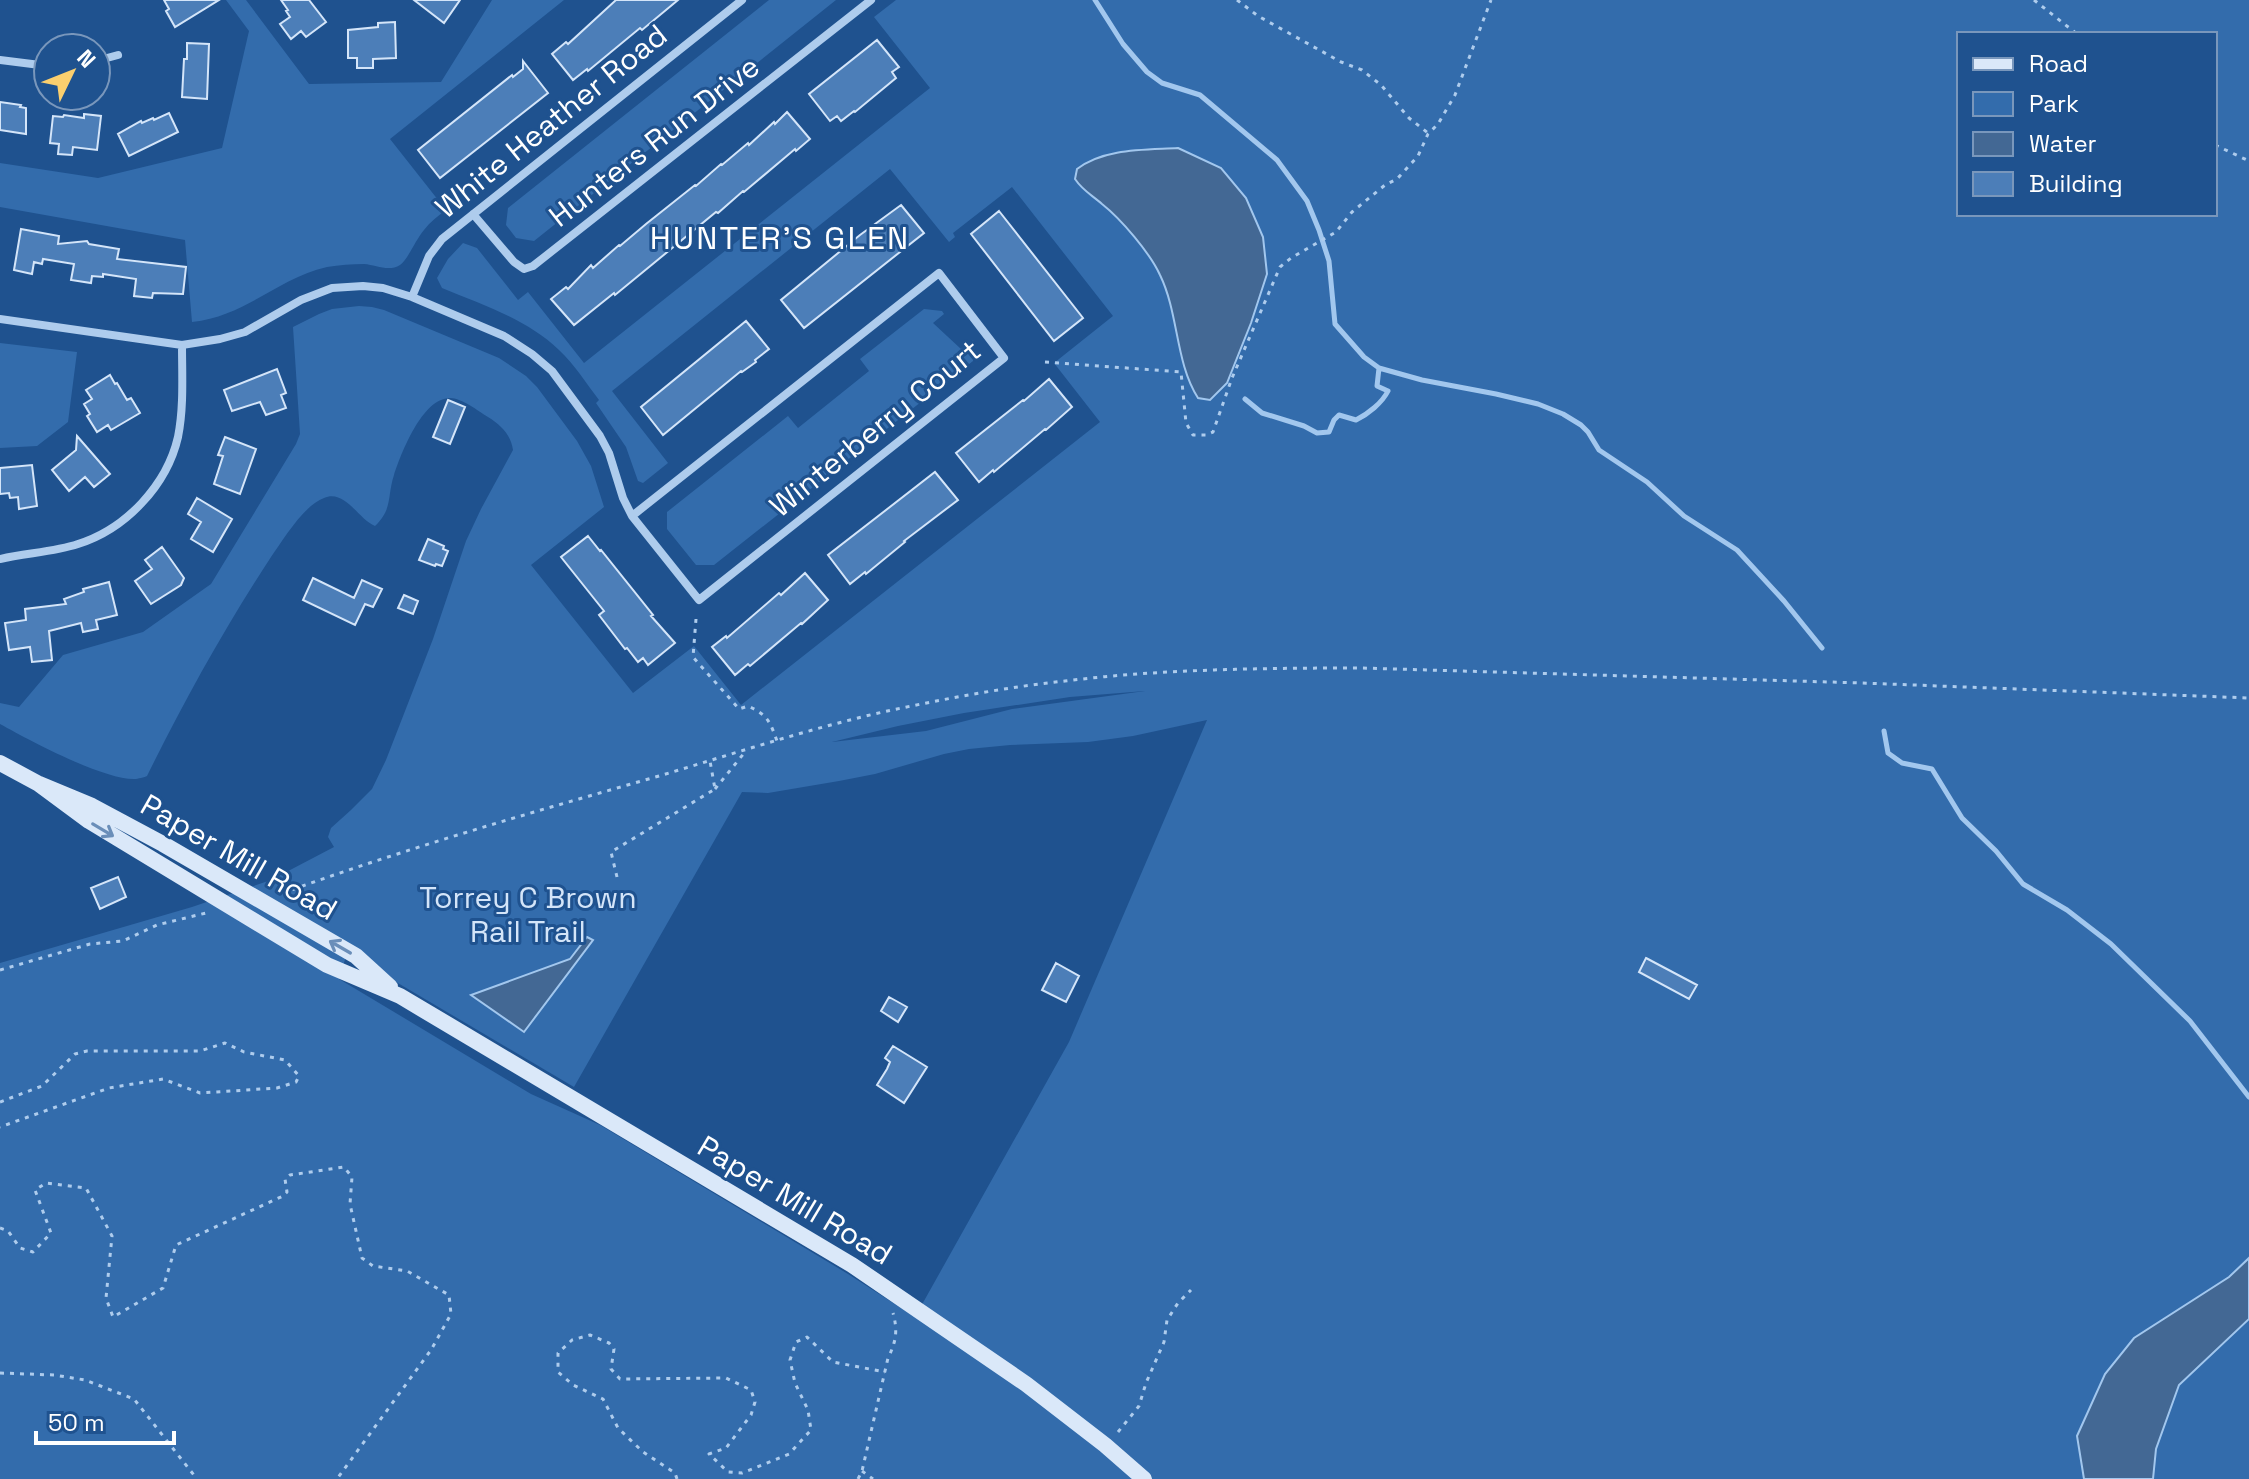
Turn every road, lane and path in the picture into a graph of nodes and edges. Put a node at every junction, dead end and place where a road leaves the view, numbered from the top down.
1 (742, 0) edge
2 (871, 0) edge
3 (1237, 0) edge
4 (1491, 0) edge
5 (2034, 0) edge
6 (2074, 32) edge
7 (118, 55) dead end
8 (112, 57) edge
9 (0, 60) edge
10 (32, 65) edge
11 (1428, 134) junction
12 (2217, 146) edge
13 (2249, 161) edge
14 (473, 214) junction
15 (412, 297) junction
16 (0, 319) edge
17 (182, 345) junction
18 (1045, 362) dead end
19 (632, 516) junction
20 (0, 559) edge
21 (696, 619) dead end
22 (2249, 698) edge
23 (777, 741) junction
24 (747, 750) junction
25 (710, 761) junction
26 (0, 763) edge
27 (715, 789) junction
28 (617, 877) dead end
29 (274, 896) dead end
30 (215, 910) dead end
31 (0, 970) edge
32 (0, 1102) edge
33 (0, 1127) edge
34 (0, 1228) edge
35 (1191, 1290) dead end
36 (903, 1299) junction
37 (885, 1372) junction
38 (0, 1373) edge
39 (1105, 1445) junction
40 (862, 1471) junction
41 (197, 1479) edge
42 (337, 1479) edge
43 (677, 1479) edge
44 (858, 1479) edge
45 (873, 1479) edge
46 (1144, 1479) edge

1 - 14 street, White Heather Road
2 - 14 street, Hunters Run Drive
3 - 11 path
4 - 11 path
5 - 6 path
7 - 8 street
9 - 10 street
11 - 18 path
12 - 13 path
14 - 15 street, White Heather Road
15 - 17 street, Winterberry Court
15 - 19 street, Winterberry Court
16 - 17 street, Winterberry Court
17 - 20 street
19 - 19 street, Winterberry Court
21 - 23 path
22 - 23 path
23 - 24 path
24 - 25 path
24 - 27 path
25 - 27 path
25 - 29 path
26 - 36 main road, Paper Mill Road
27 - 28 path
30 - 31 path
32 - 33 path
34 - 42 path
35 - 39 path
36 - 37 path
36 - 39 main road, Paper Mill Road
37 - 40 path
37 - 43 path
38 - 41 path
39 - 46 main road, Paper Mill Road
40 - 44 path
40 - 45 path

